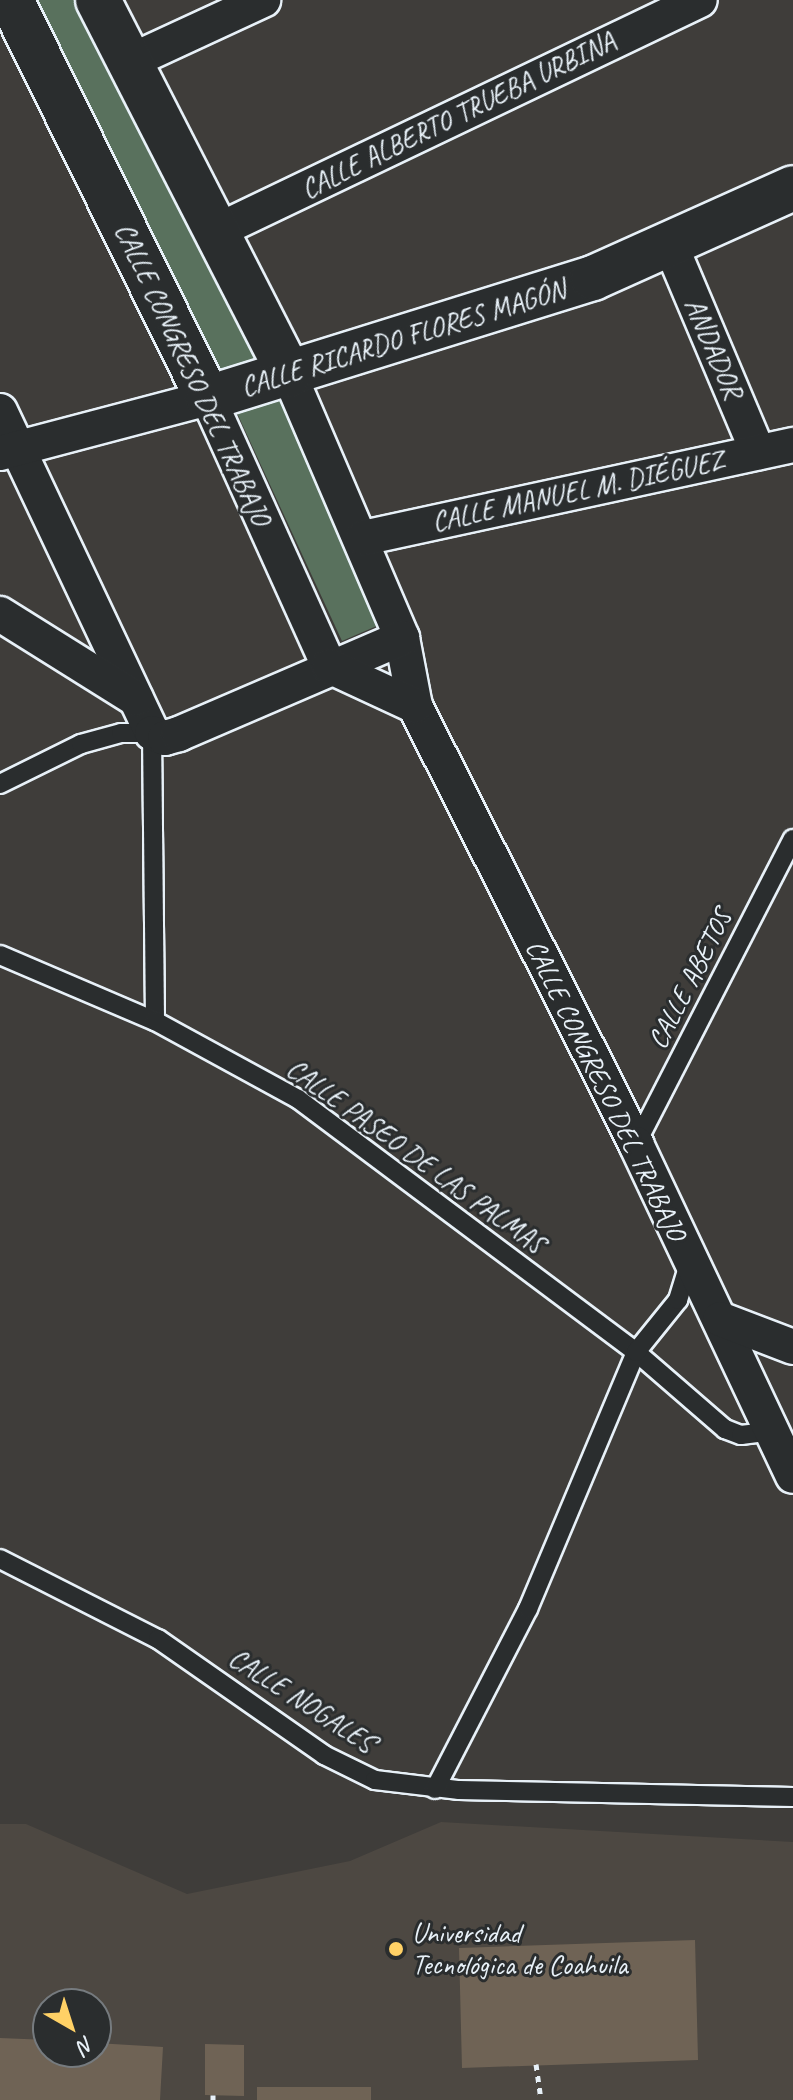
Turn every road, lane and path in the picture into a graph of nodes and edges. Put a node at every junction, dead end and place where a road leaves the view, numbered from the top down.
1 (11, 0) edge
2 (98, 0) edge
3 (263, 0) edge
4 (700, 0) edge
5 (129, 62) junction
6 (793, 188) edge
7 (217, 231) junction
8 (670, 244) junction
9 (289, 374) junction
10 (208, 398) junction
11 (0, 411) edge
12 (793, 445) edge
13 (9, 450) edge
14 (758, 452) junction
15 (363, 538) junction
16 (0, 614) edge
17 (402, 638) junction
18 (329, 666) junction
19 (136, 699) junction
20 (415, 706) junction
21 (152, 733) junction
22 (0, 784) edge
23 (793, 839) edge
24 (0, 955) edge
25 (155, 1021) junction
26 (636, 1144) junction
27 (689, 1264) junction
28 (720, 1319) junction
29 (793, 1347) edge
30 (636, 1352) junction
31 (773, 1431) junction
32 (793, 1476) edge
33 (0, 1559) edge
34 (435, 1789) junction
35 (793, 1797) edge
36 (536, 2064) dead end
37 (541, 2100) edge

1 - 10 street, CALLE CONGRESO DEL TRABAJO
2 - 5 street, CALLE CONGRESO DEL TRABAJO
3 - 5 street
4 - 7 street, CALLE ALBERTO TRUEBA URBINA
5 - 7 street, CALLE CONGRESO DEL TRABAJO
6 - 8 street, CALLE RICARDO FLORES MAGÓN
7 - 9 street, CALLE CONGRESO DEL TRABAJO
8 - 9 street, CALLE RICARDO FLORES MAGÓN
8 - 14 street, ANDADOR
9 - 10 street, CALLE RICARDO FLORES MAGÓN
9 - 15 street, CALLE CONGRESO DEL TRABAJO
10 - 13 street, CALLE RICARDO FLORES MAGÓN
10 - 18 street, CALLE CONGRESO DEL TRABAJO
11 - 13 street
12 - 14 street, CALLE MANUEL M. DIÉGUEZ
13 - 19 street
14 - 15 street, CALLE MANUEL M. DIÉGUEZ
15 - 17 street, CALLE CONGRESO DEL TRABAJO
16 - 19 street
17 - 18 street
17 - 20 street, CALLE CONGRESO DEL TRABAJO
18 - 20 street
18 - 21 street
19 - 21 street
20 - 26 street, CALLE CONGRESO DEL TRABAJO
21 - 22 lane
21 - 25 lane
23 - 26 lane, CALLE ABETOS
24 - 25 lane, CALLE PASEO DE LAS PALMAS
25 - 30 lane, CALLE PASEO DE LAS PALMAS
26 - 27 street, CALLE CONGRESO DEL TRABAJO
27 - 28 street, CALLE CONGRESO DEL TRABAJO
27 - 30 lane
28 - 29 street
28 - 31 street, CALLE CONGRESO DEL TRABAJO
30 - 31 lane, CALLE PASEO DE LAS PALMAS
30 - 34 lane
31 - 32 street, CALLE CONGRESO DEL TRABAJO
33 - 34 lane, CALLE NOGALES
34 - 35 lane, CALLE NOGALES
36 - 37 path

